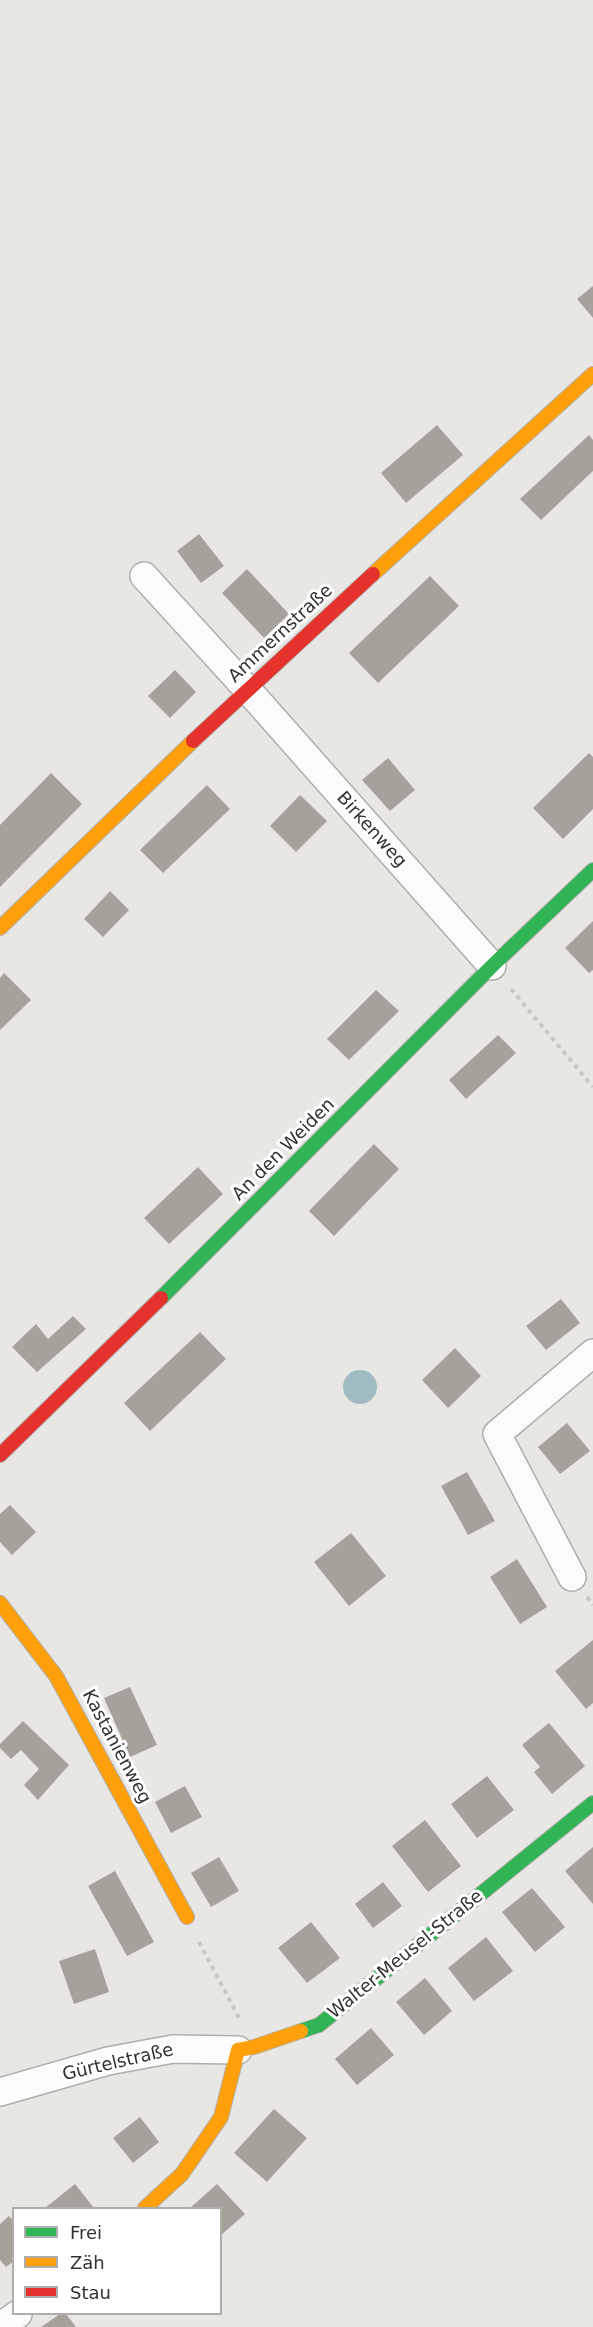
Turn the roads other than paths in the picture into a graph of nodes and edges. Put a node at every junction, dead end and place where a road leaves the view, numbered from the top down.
1 (593, 374) edge
2 (144, 576) dead end
3 (247, 689) junction
4 (593, 870) edge
5 (0, 928) edge
6 (492, 966) junction
7 (593, 1353) edge
8 (0, 1455) edge
9 (572, 1577) dead end
10 (0, 1603) edge
11 (593, 1803) edge
12 (187, 1917) road end
13 (246, 2049) junction
14 (0, 2092) edge
15 (146, 2207) edge
16 (15, 2315) edge
17 (0, 2327) edge

1 - 3 street, Ammernstraße
2 - 3 street, Birkenweg
3 - 5 street, Ammernstraße
3 - 6 street, Birkenweg
4 - 6 street, An den Weiden
6 - 8 street, An den Weiden
7 - 9 street
10 - 12 street, Kastanienweg
11 - 13 street, Walter-Meusel-Straße
13 - 14 street, Gürtelstraße
13 - 15 street
16 - 17 street

